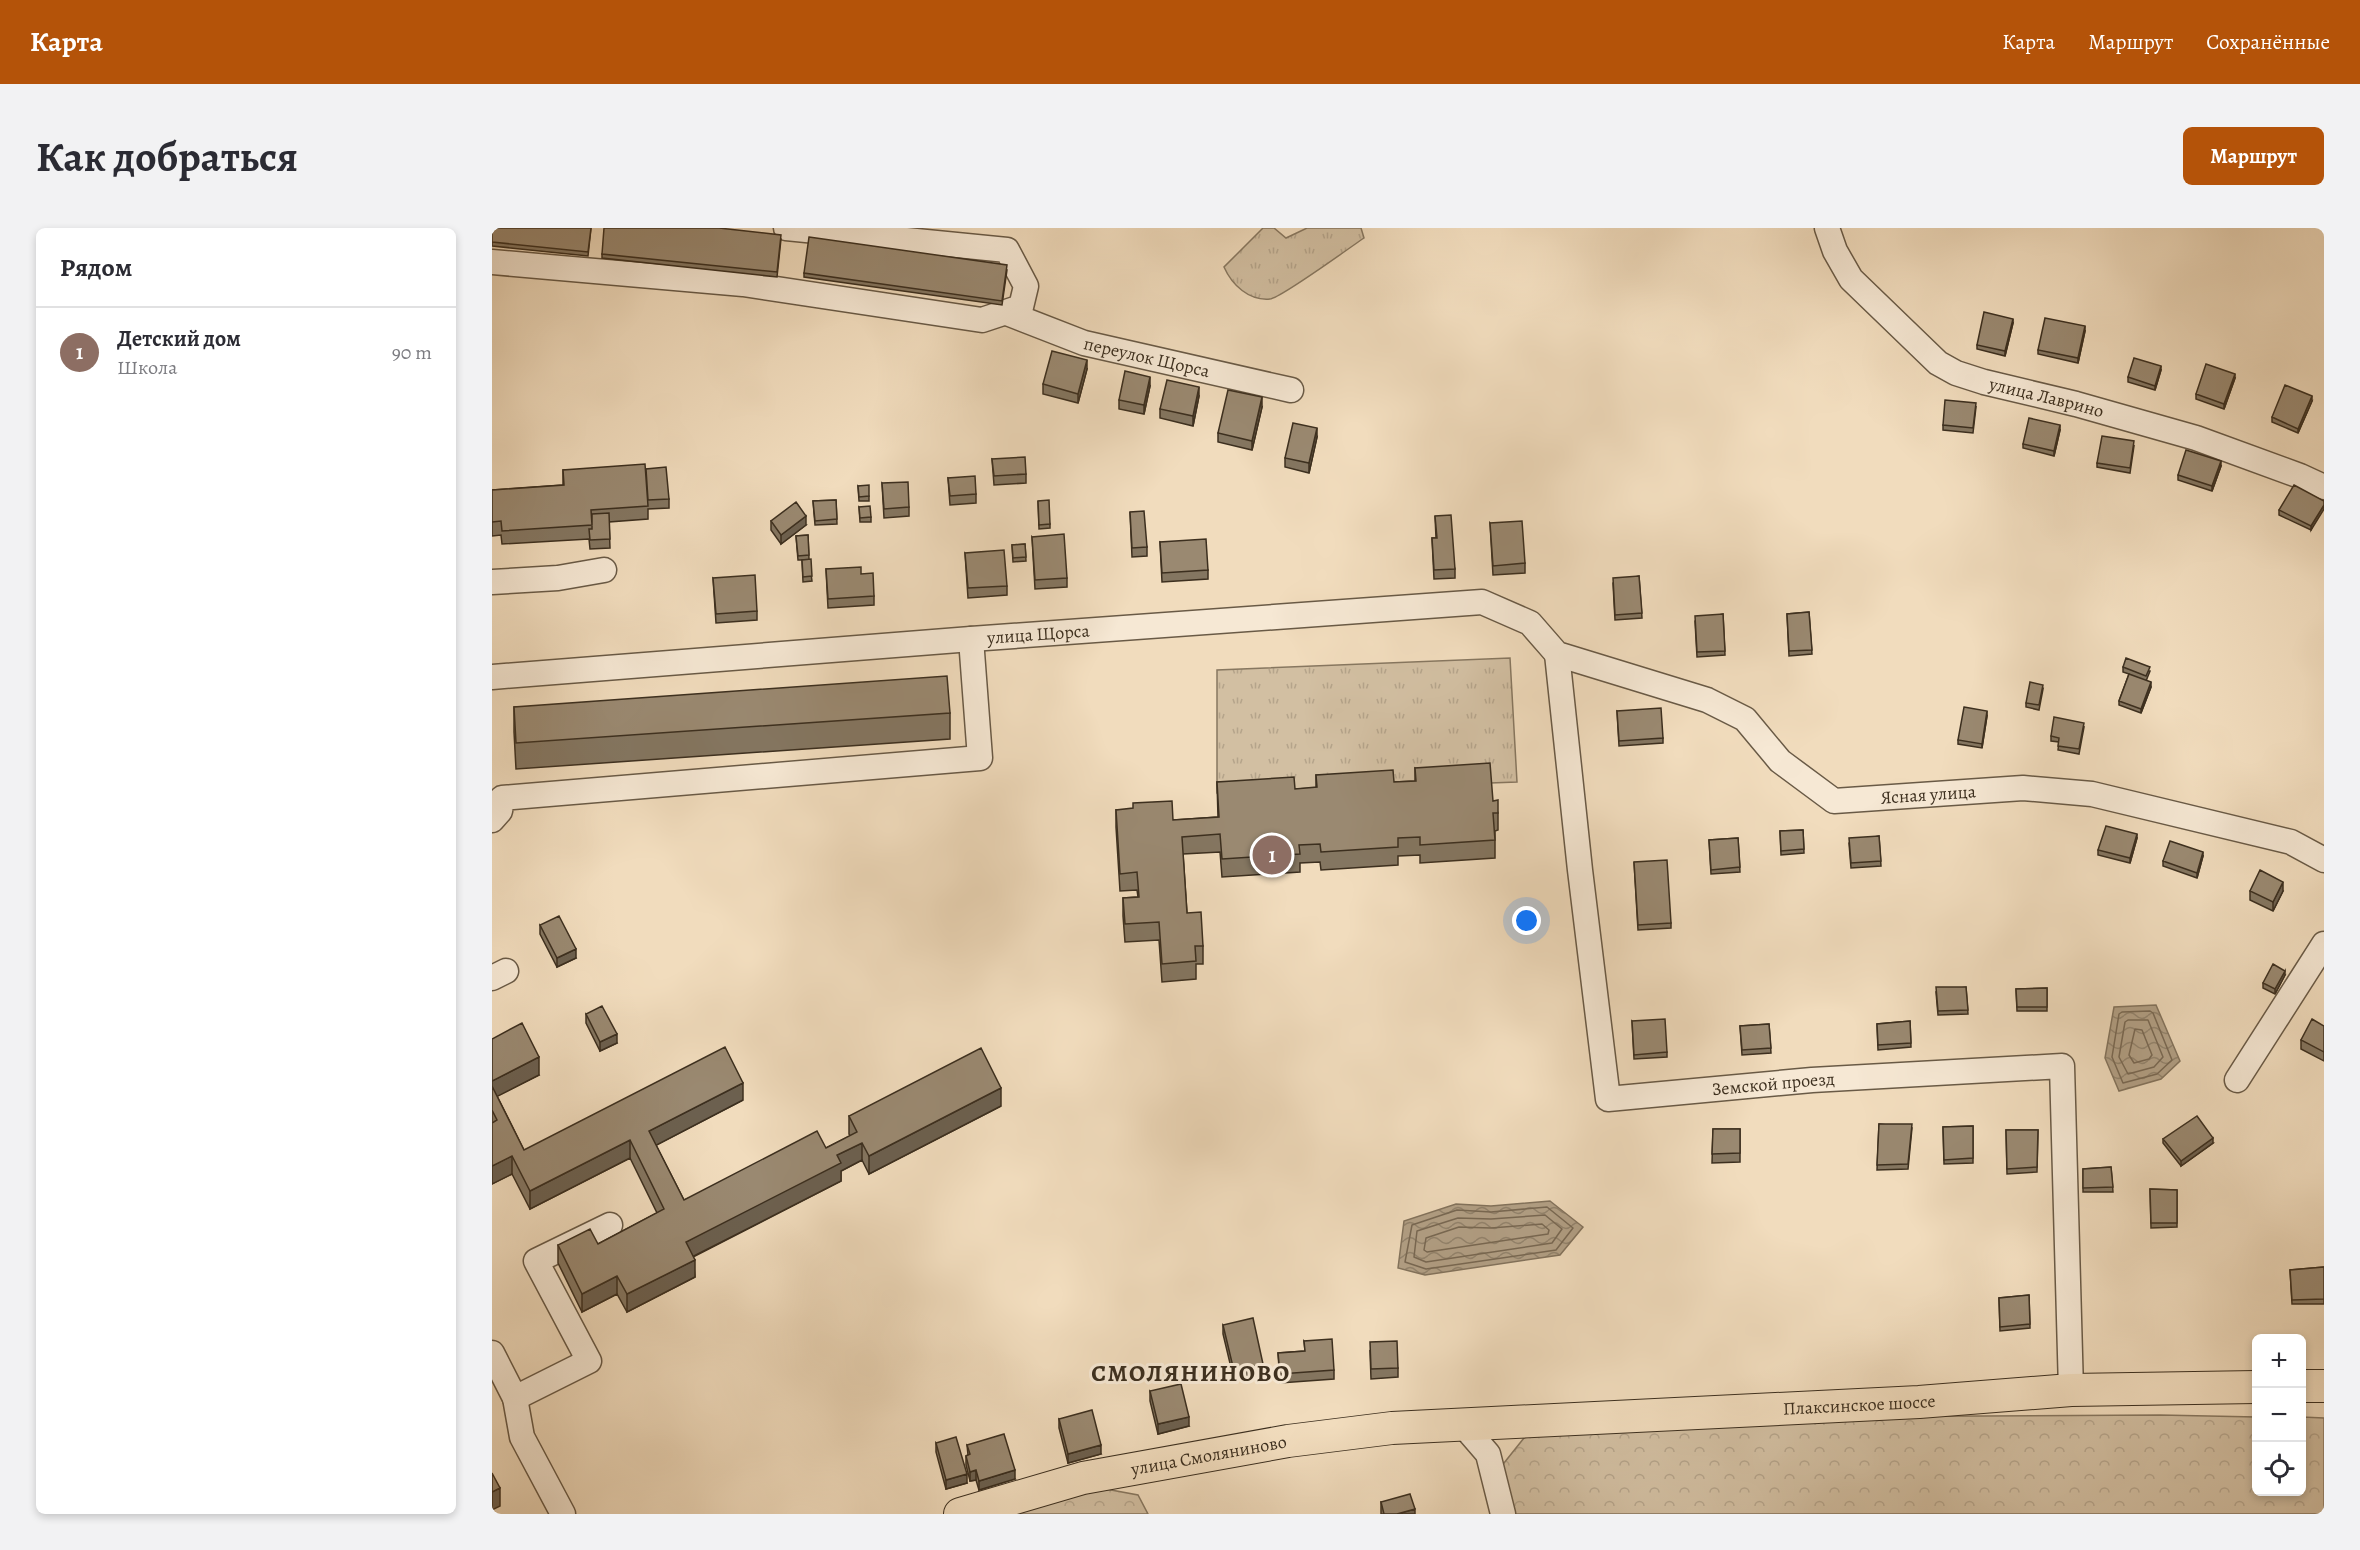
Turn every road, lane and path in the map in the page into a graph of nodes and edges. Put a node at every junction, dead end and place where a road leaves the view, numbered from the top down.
1 (786, 228) edge
2 (1827, 228) edge
3 (492, 262) edge
4 (1007, 313) junction
5 (1291, 390) dead end
6 (2324, 487) edge
7 (604, 570) dead end
8 (492, 582) edge
9 (971, 639) junction
10 (1561, 655) junction
11 (492, 677) edge
12 (497, 789) edge
13 (492, 820) edge
14 (2324, 860) edge
15 (2324, 944) edge
16 (2237, 1080) dead end
17 (610, 1225) dead end
18 (492, 1353) edge
19 (2306, 1386) edge
20 (2324, 1386) edge
21 (2252, 1387) edge
22 (2071, 1390) junction
23 (515, 1398) junction
24 (1463, 1425) junction
25 (563, 1514) edge
26 (960, 1514) edge
27 (1503, 1514) edge

1 - 4 street
2 - 6 street, улица Лаврино
3 - 4 street
4 - 5 street, переулок Щорса
7 - 8 street
9 - 10 street, улица Щорса
9 - 11 street, улица Щорса
9 - 12 street
10 - 14 street, Ясная улица
10 - 22 street, Земской проезд
12 - 13 street
15 - 16 street
17 - 23 street
18 - 23 street
19 - 20 main road
21 - 22 main road, Плаксинское шоссе
22 - 24 main road, Плаксинское шоссе
23 - 25 street
24 - 26 main road, улица Смоляниново
24 - 27 street

